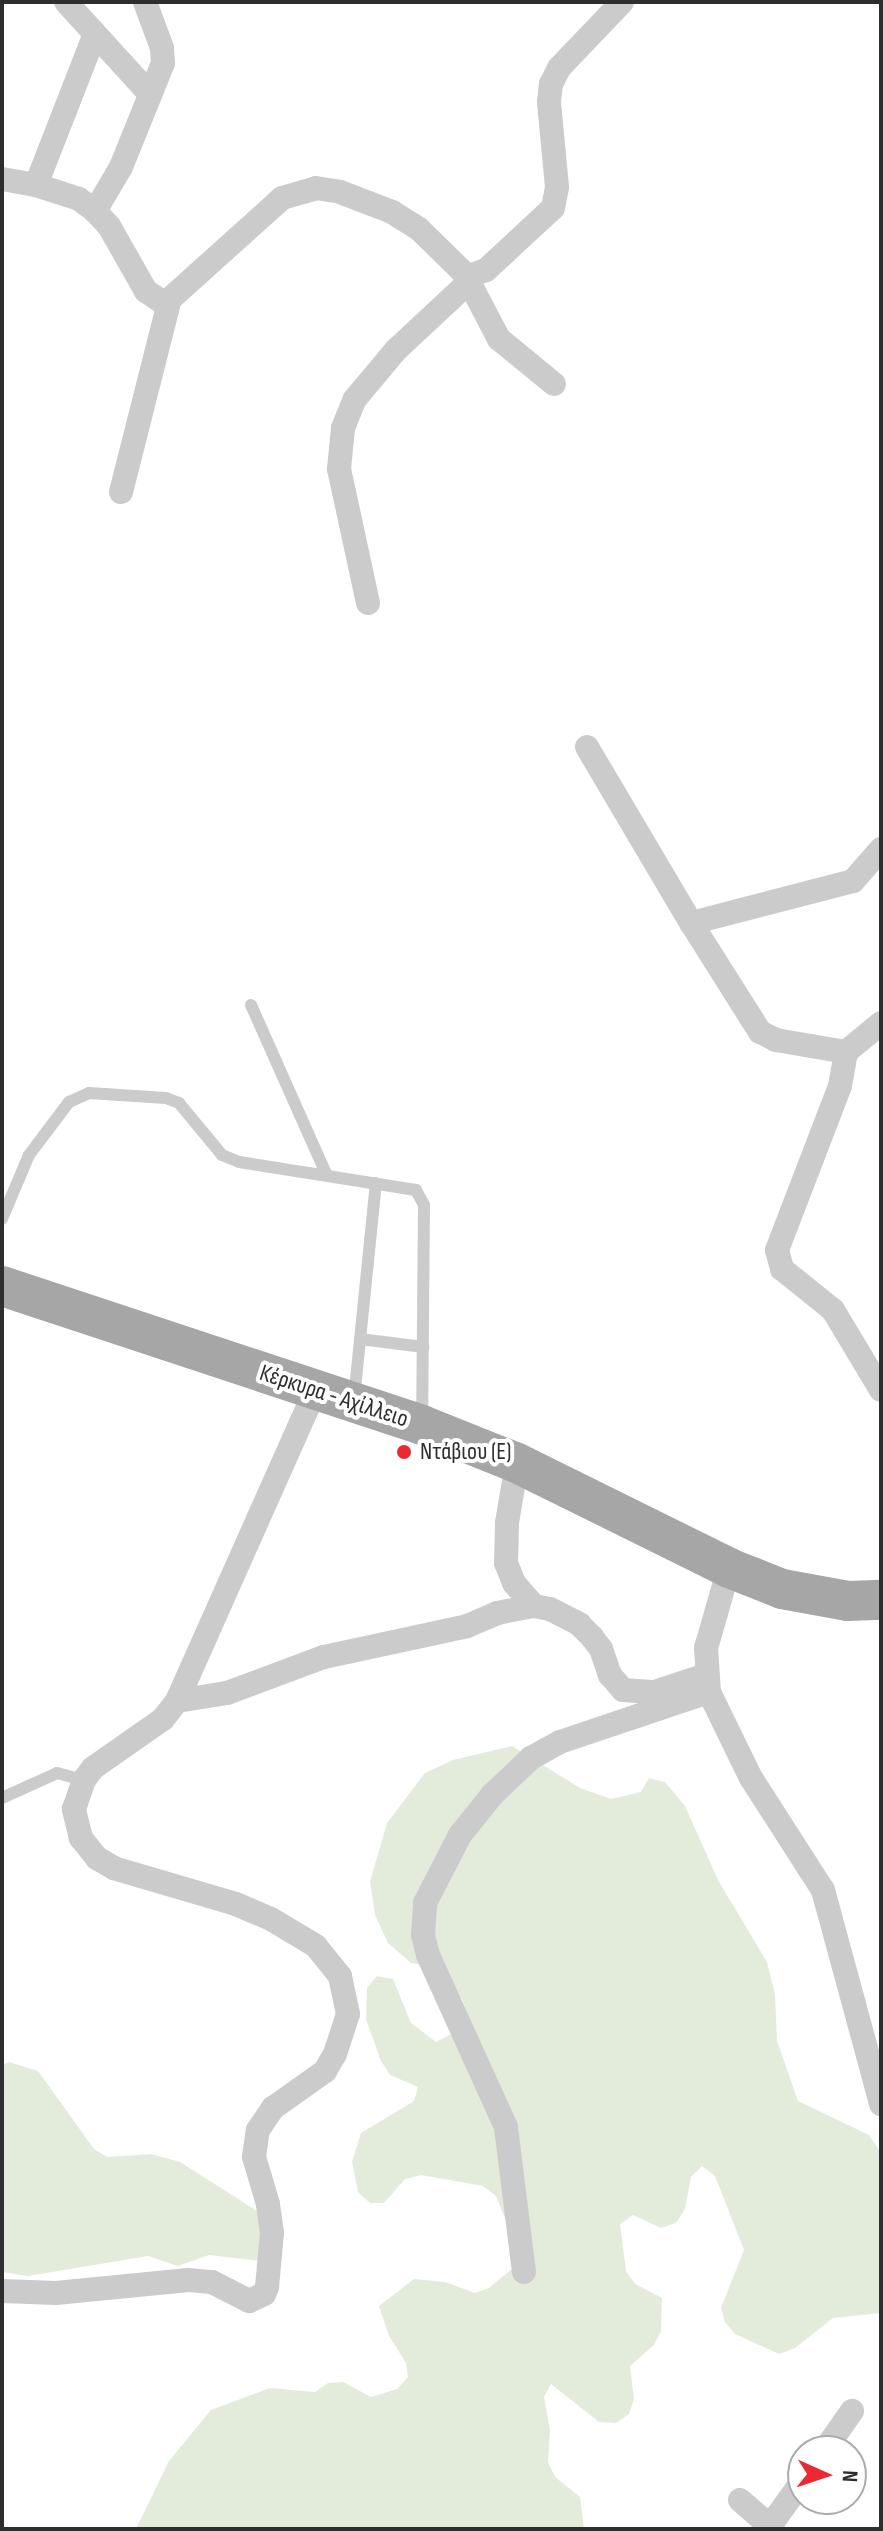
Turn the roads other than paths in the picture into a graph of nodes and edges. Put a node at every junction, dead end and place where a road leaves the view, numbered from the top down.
1 (66, 2) edge
2 (145, 2) edge
3 (622, 2) edge
4 (95, 34) junction
5 (150, 94) junction
6 (2, 179) edge
7 (36, 185) junction
8 (95, 211) junction
9 (467, 278) junction
10 (170, 299) junction
11 (554, 384) dead end
12 (121, 492) dead end
13 (368, 603) dead end
14 (587, 747) dead end
15 (881, 849) edge
16 (691, 923) junction
17 (251, 1005) dead end
18 (881, 1023) edge
19 (846, 1052) junction
20 (327, 1176) junction
21 (376, 1183) junction
22 (2, 1219) edge
23 (2, 1286) edge
24 (360, 1339) junction
25 (423, 1347) junction
26 (316, 1389) junction
27 (881, 1390) edge
28 (353, 1402) junction
29 (422, 1425) junction
30 (517, 1463) junction
31 (729, 1568) junction
32 (881, 1600) edge
33 (534, 1606) junction
34 (708, 1683) junction
35 (177, 1701) junction
36 (84, 1780) junction
37 (2, 1798) edge
38 (881, 2104) edge
39 (524, 2272) dead end
40 (2, 2291) edge
41 (852, 2411) dead end
42 (835, 2435) edge
43 (740, 2500) dead end
44 (787, 2504) edge
45 (771, 2528) edge

1 - 4 street
2 - 5 street
3 - 9 street
4 - 5 street
4 - 7 street
5 - 8 street
6 - 7 street
7 - 8 street
8 - 10 street
9 - 10 street
9 - 11 street
9 - 13 street
10 - 12 street
14 - 16 street
15 - 16 street
16 - 19 street
17 - 20 lane
18 - 19 street
19 - 27 street
20 - 21 lane
20 - 22 lane
21 - 24 lane
21 - 25 lane
23 - 26 main road, Κέρκυρα - Αχίλλειο
24 - 25 lane
24 - 28 lane
25 - 29 lane
26 - 28 main road, Κέρκυρα - Αχίλλειο
26 - 35 street
28 - 29 main road, Κέρκυρα - Αχίλλειο
29 - 30 main road, Κέρκυρα - Αχίλλειο
30 - 31 main road, Κέρκυρα - Αχίλλειο
30 - 33 street
31 - 32 main road, Κέρκυρα - Αχίλλειο
31 - 34 street
33 - 34 street
33 - 35 street
34 - 38 street
34 - 39 street
35 - 36 street
36 - 37 lane
36 - 40 street
41 - 42 street
43 - 45 street
44 - 45 street

